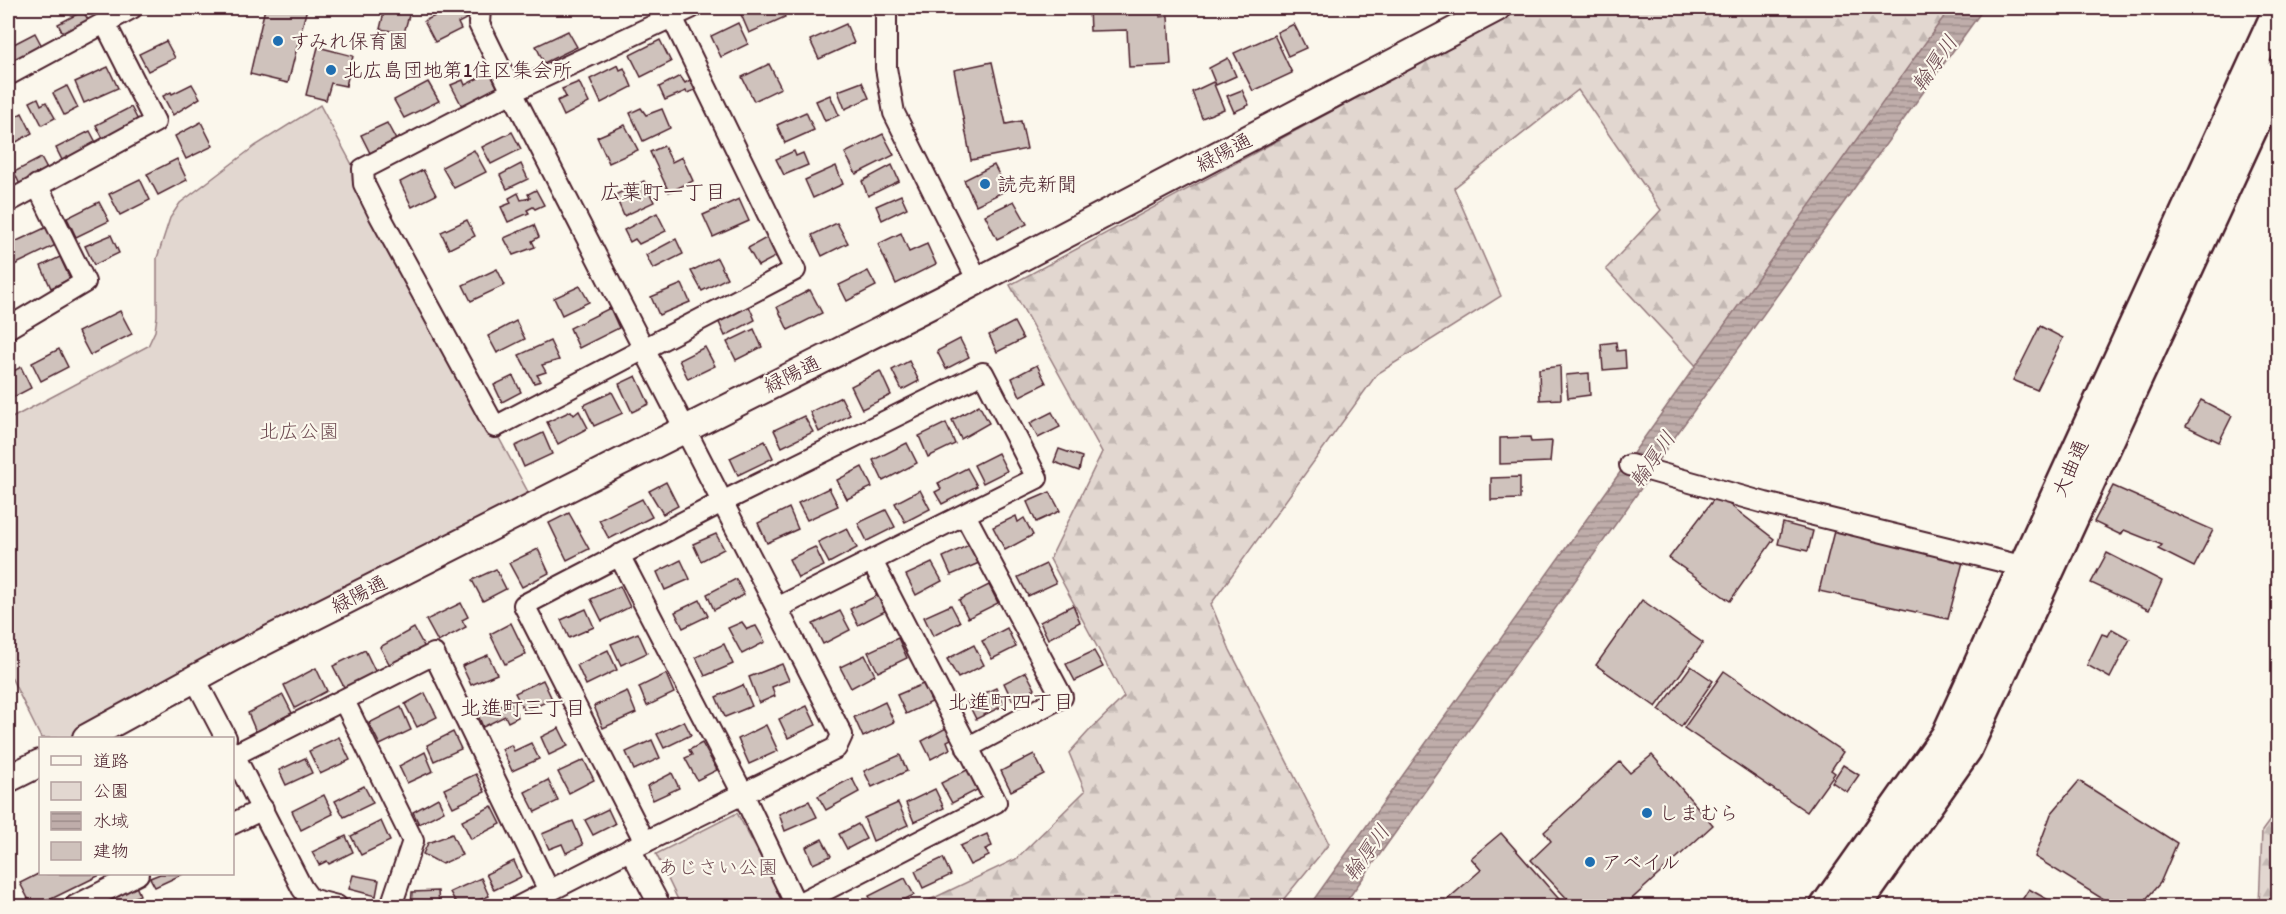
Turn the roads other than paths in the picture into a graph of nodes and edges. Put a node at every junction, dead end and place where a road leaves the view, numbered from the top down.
1 (132, 8) edge
2 (480, 8) edge
3 (691, 8) edge
4 (886, 8) edge
5 (1497, 8) edge
6 (2278, 9) edge
7 (672, 17) junction
8 (105, 23) junction
9 (2278, 74) edge
10 (8, 75) edge
11 (513, 92) junction
12 (37, 185) junction
13 (8, 202) edge
14 (978, 281) junction
15 (8, 328) edge
16 (645, 348) junction
17 (684, 428) junction
18 (1630, 465) dead end
19 (722, 502) junction
20 (965, 515) junction
21 (619, 555) junction
22 (872, 561) junction
23 (2025, 567) junction
24 (777, 608) junction
25 (195, 679) junction
26 (344, 701) junction
27 (88, 737) edge
28 (225, 737) edge
29 (234, 747) edge
30 (968, 748) junction
31 (234, 754) edge
32 (39, 764) edge
33 (8, 779) edge
34 (743, 794) junction
35 (263, 809) junction
36 (234, 823) edge
37 (638, 845) junction
38 (134, 875) edge
39 (549, 891) junction
40 (75, 906) edge
41 (337, 906) edge
42 (391, 906) edge
43 (520, 906) edge
44 (660, 906) edge
45 (1825, 906) edge
46 (1857, 906) edge

1 - 8 street
2 - 11 street
3 - 7 street
4 - 14 street
5 - 14 street, 緑陽通
6 - 23 main road, 大曲通
7 - 11 street
7 - 16 street
8 - 10 street
8 - 12 street
9 - 46 main road, 大曲通
11 - 16 street
11 - 16 street
12 - 13 street
12 - 15 street
14 - 17 street, 緑陽通
16 - 17 street
17 - 19 street
17 - 25 street, 緑陽通
18 - 23 street
19 - 20 street
19 - 21 street
19 - 24 street
20 - 22 street
20 - 30 street
21 - 34 street
21 - 37 street
22 - 24 street
22 - 30 street
23 - 45 main road, 大曲通
24 - 34 street
25 - 27 street, 緑陽通
25 - 28 street
26 - 29 street
26 - 39 street
26 - 42 street
30 - 34 street
31 - 35 street
32 - 33 street
34 - 37 street
35 - 36 street
35 - 41 street
37 - 39 street
37 - 44 street
38 - 40 street
39 - 43 street

